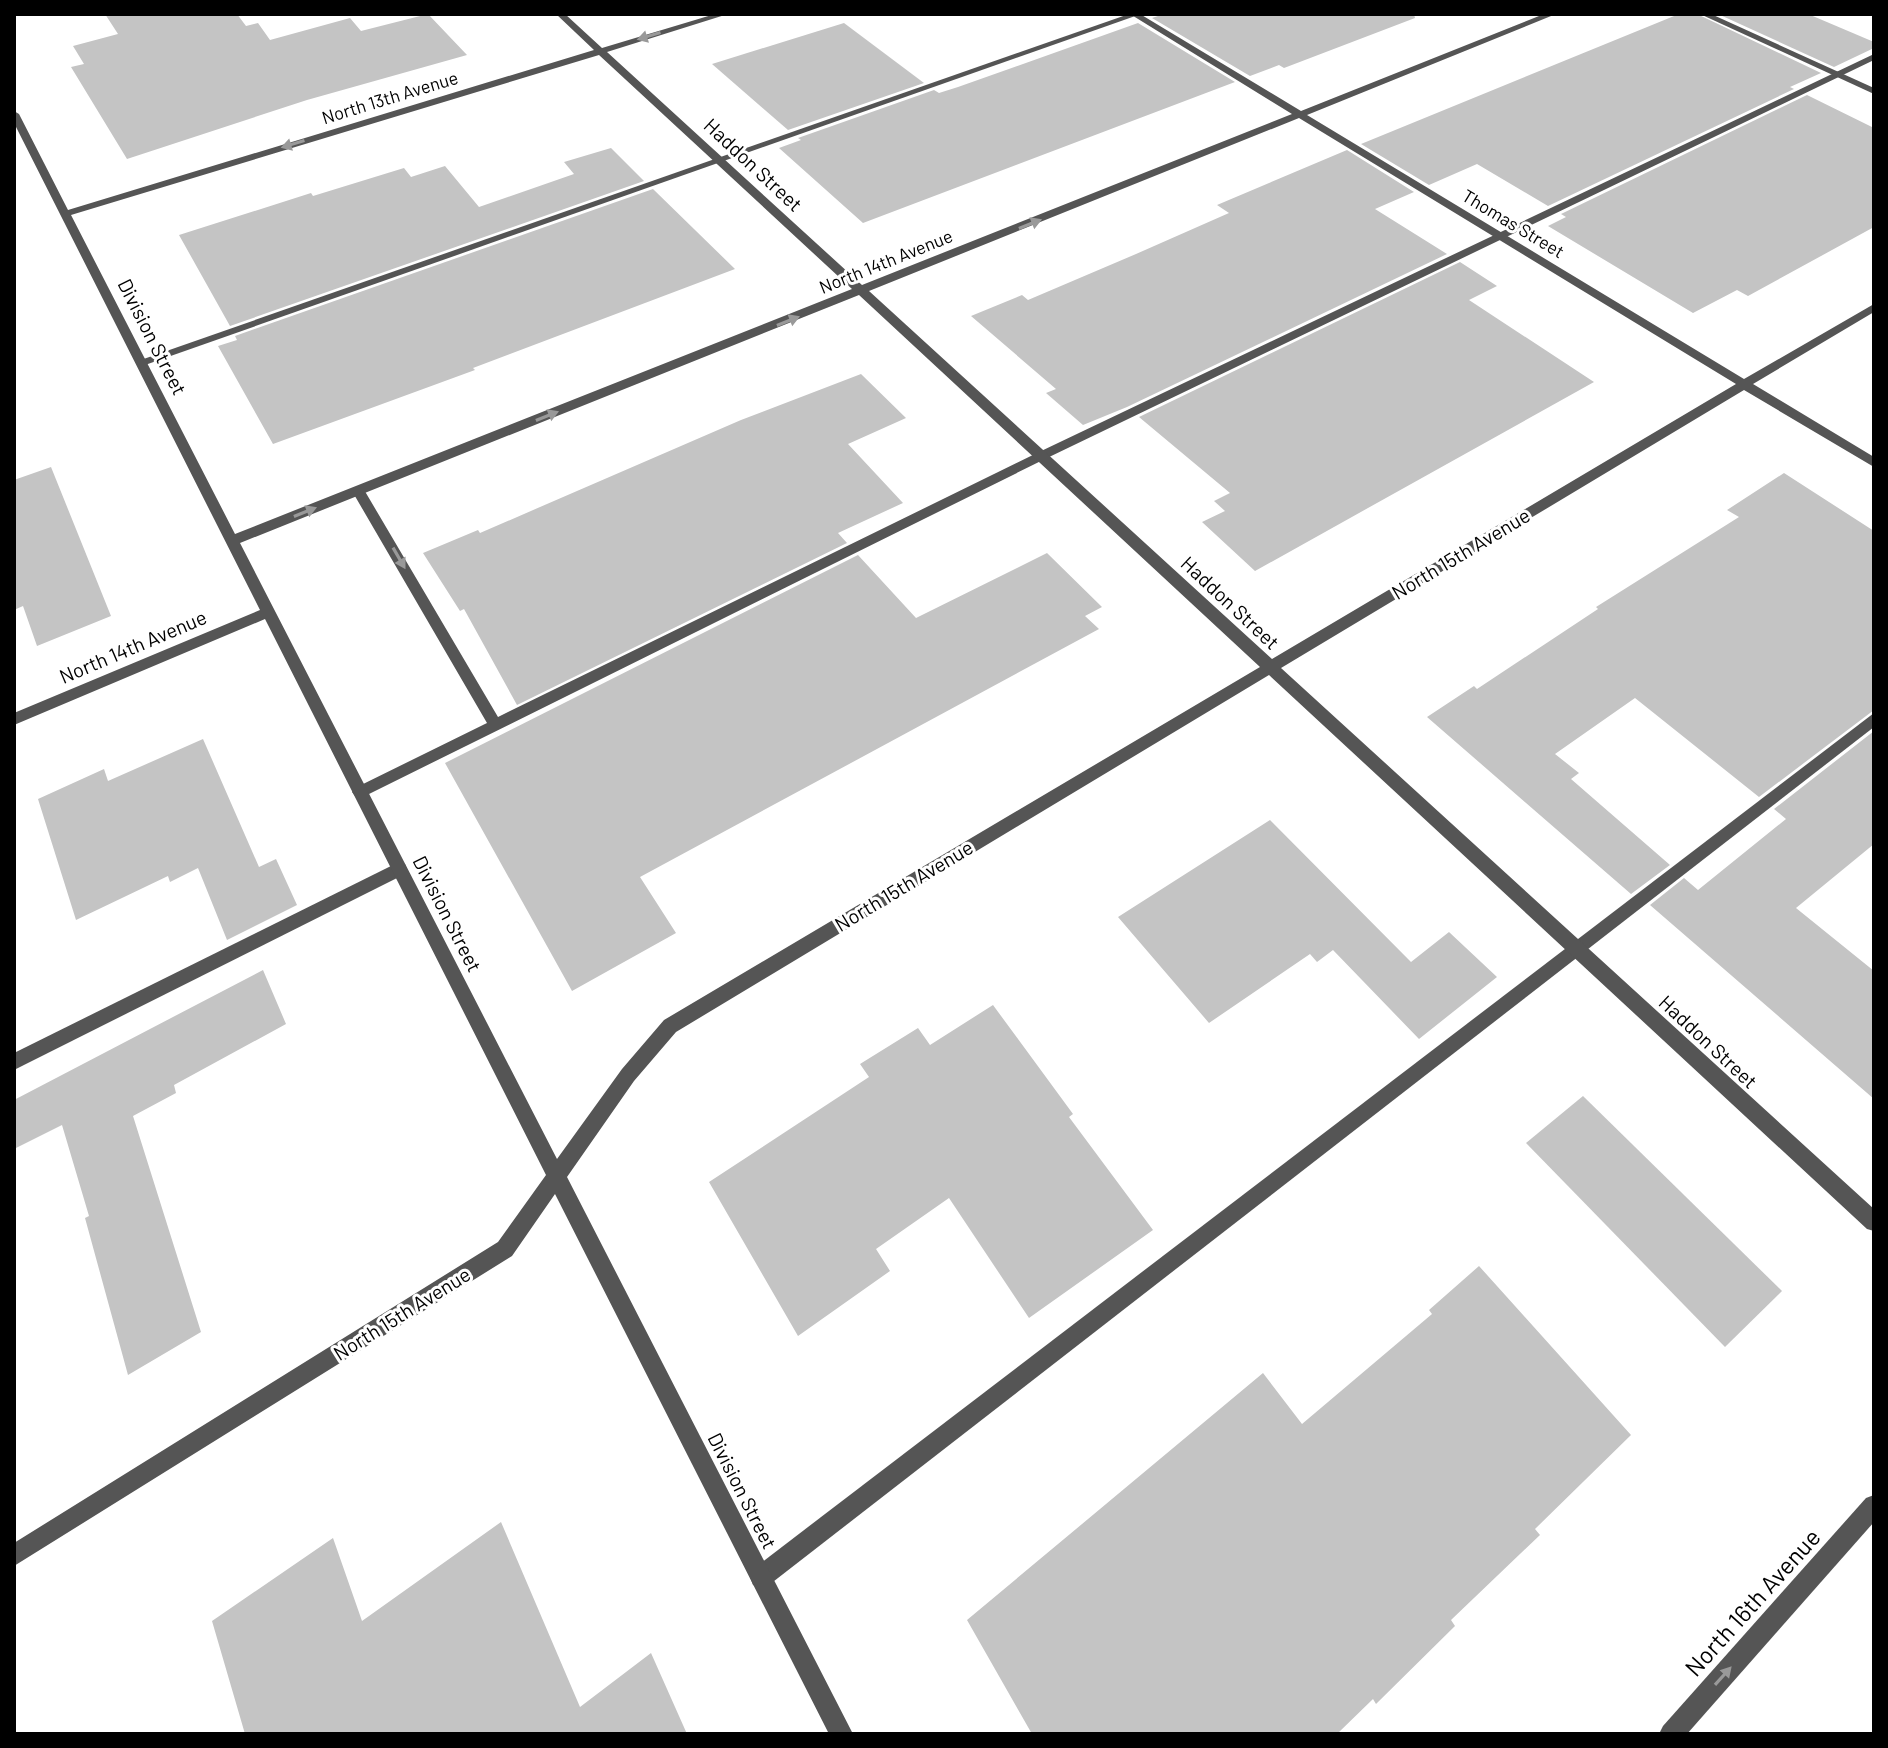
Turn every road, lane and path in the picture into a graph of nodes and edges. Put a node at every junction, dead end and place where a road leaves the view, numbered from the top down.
1 (560, 14) edge
2 (724, 14) edge
3 (1136, 14) edge
4 (1552, 14) edge
5 (1704, 14) edge
6 (600, 51) junction
7 (1874, 57) edge
8 (1838, 75) junction
9 (1874, 91) edge
10 (14, 114) edge
11 (1299, 116) junction
12 (719, 161) junction
13 (65, 214) junction
14 (1501, 237) junction
15 (862, 291) junction
16 (1874, 307) edge
17 (141, 362) junction
18 (1744, 385) junction
19 (1041, 456) junction
20 (1874, 463) edge
21 (358, 491) junction
22 (232, 541) junction
23 (268, 612) junction
24 (1271, 668) junction
25 (14, 719) edge
26 (1874, 719) edge
27 (496, 726) junction
28 (360, 792) junction
29 (399, 869) junction
30 (1577, 948) junction
31 (14, 1062) edge
32 (557, 1178) junction
33 (1874, 1222) edge
34 (1874, 1506) edge
35 (14, 1555) edge
36 (761, 1577) junction
37 (839, 1733) edge
38 (1671, 1734) edge

1 - 6 street, Haddon Street
2 -> 6 street, North 13th Avenue
3 - 11 street, Thomas Street
3 - 12 street
4 - 11 street, North 14th Avenue
5 - 8 street
6 - 12 street, Haddon Street
6 -> 13 street, North 13th Avenue
7 - 8 street
8 - 9 street
8 - 14 street
10 - 13 street, Division Street
11 - 14 street, Thomas Street
15 -> 11 street, North 14th Avenue
12 - 15 street, Haddon Street
12 - 17 street
13 - 17 street, Division Street
14 - 18 street, Thomas Street
14 - 19 street
15 - 19 street, Haddon Street
21 -> 15 street, North 14th Avenue
16 - 18 street, North 15th Avenue
17 - 22 street, Division Street
18 - 20 street, Thomas Street
18 - 24 street, North 15th Avenue
19 - 24 street, Haddon Street
19 - 27 street
22 -> 21 street, North 14th Avenue
21 -> 27 street
22 - 23 street, Division Street
23 - 25 street, North 14th Avenue
23 - 28 street, Division Street
24 - 30 street, Haddon Street
24 - 32 street, North 15th Avenue
26 - 30 street
27 - 28 street
28 - 29 street, Division Street
29 - 31 street
29 - 32 street, Division Street
30 - 33 street, Haddon Street
30 - 36 street
32 - 35 street, North 15th Avenue
32 - 36 street, Division Street
38 -> 34 street, North 16th Avenue
36 - 37 street, Division Street

